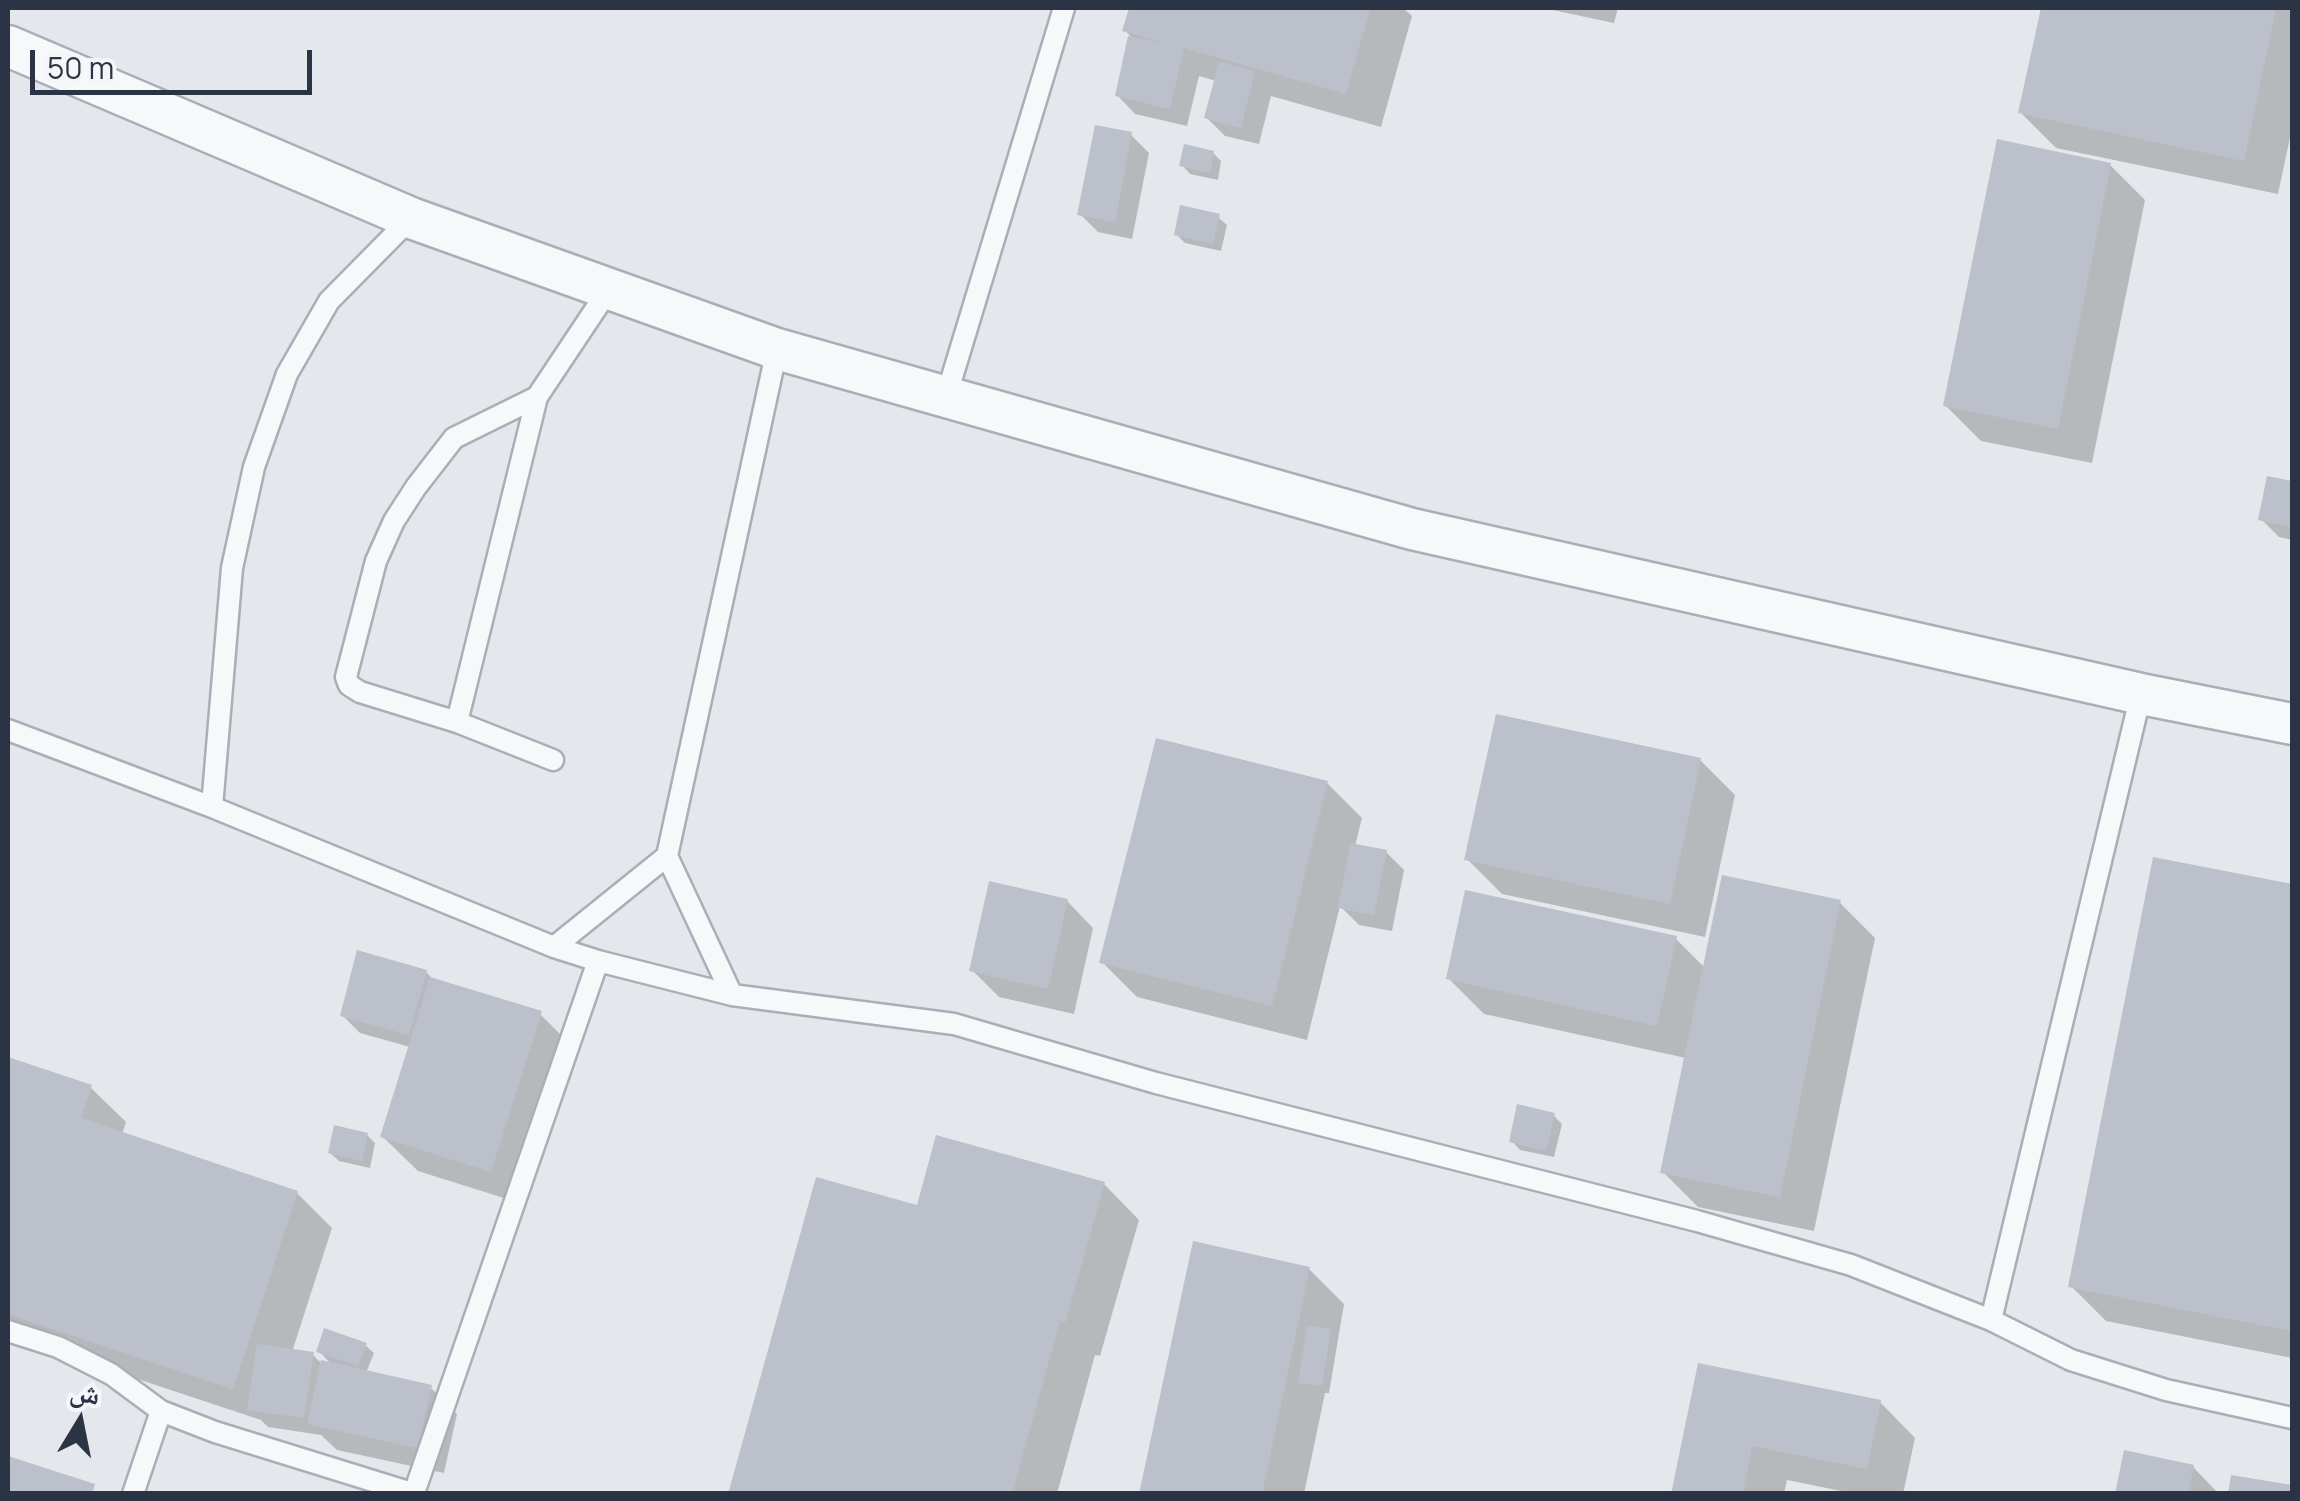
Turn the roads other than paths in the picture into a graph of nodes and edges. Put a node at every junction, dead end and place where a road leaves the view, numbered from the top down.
1 (1064, 8) edge
2 (8, 46) edge
3 (411, 218) junction
4 (610, 290) junction
5 (777, 349) junction
6 (537, 397) junction
7 (946, 398) junction
8 (2141, 694) junction
9 (457, 722) junction
10 (2292, 724) edge
11 (8, 730) edge
12 (553, 760) dead end
13 (212, 807) junction
14 (667, 856) junction
15 (554, 947) junction
16 (598, 961) junction
17 (732, 995) junction
18 (1991, 1320) junction
19 (8, 1331) edge
20 (161, 1410) junction
21 (2292, 1418) edge
22 (415, 1493) edge
23 (133, 1494) edge

1 - 7 lane
2 - 3 street
3 - 4 street
3 - 13 lane
4 - 5 street
4 - 6 lane
5 - 7 street
5 - 14 lane
6 - 9 lane
6 - 9 lane
7 - 8 street
8 - 10 street
8 - 18 lane
9 - 12 lane
11 - 13 lane
13 - 15 lane
14 - 15 lane
14 - 17 lane
15 - 16 lane
16 - 17 lane
16 - 22 lane
17 - 18 lane
18 - 21 lane
19 - 20 lane
20 - 22 lane
20 - 23 lane

